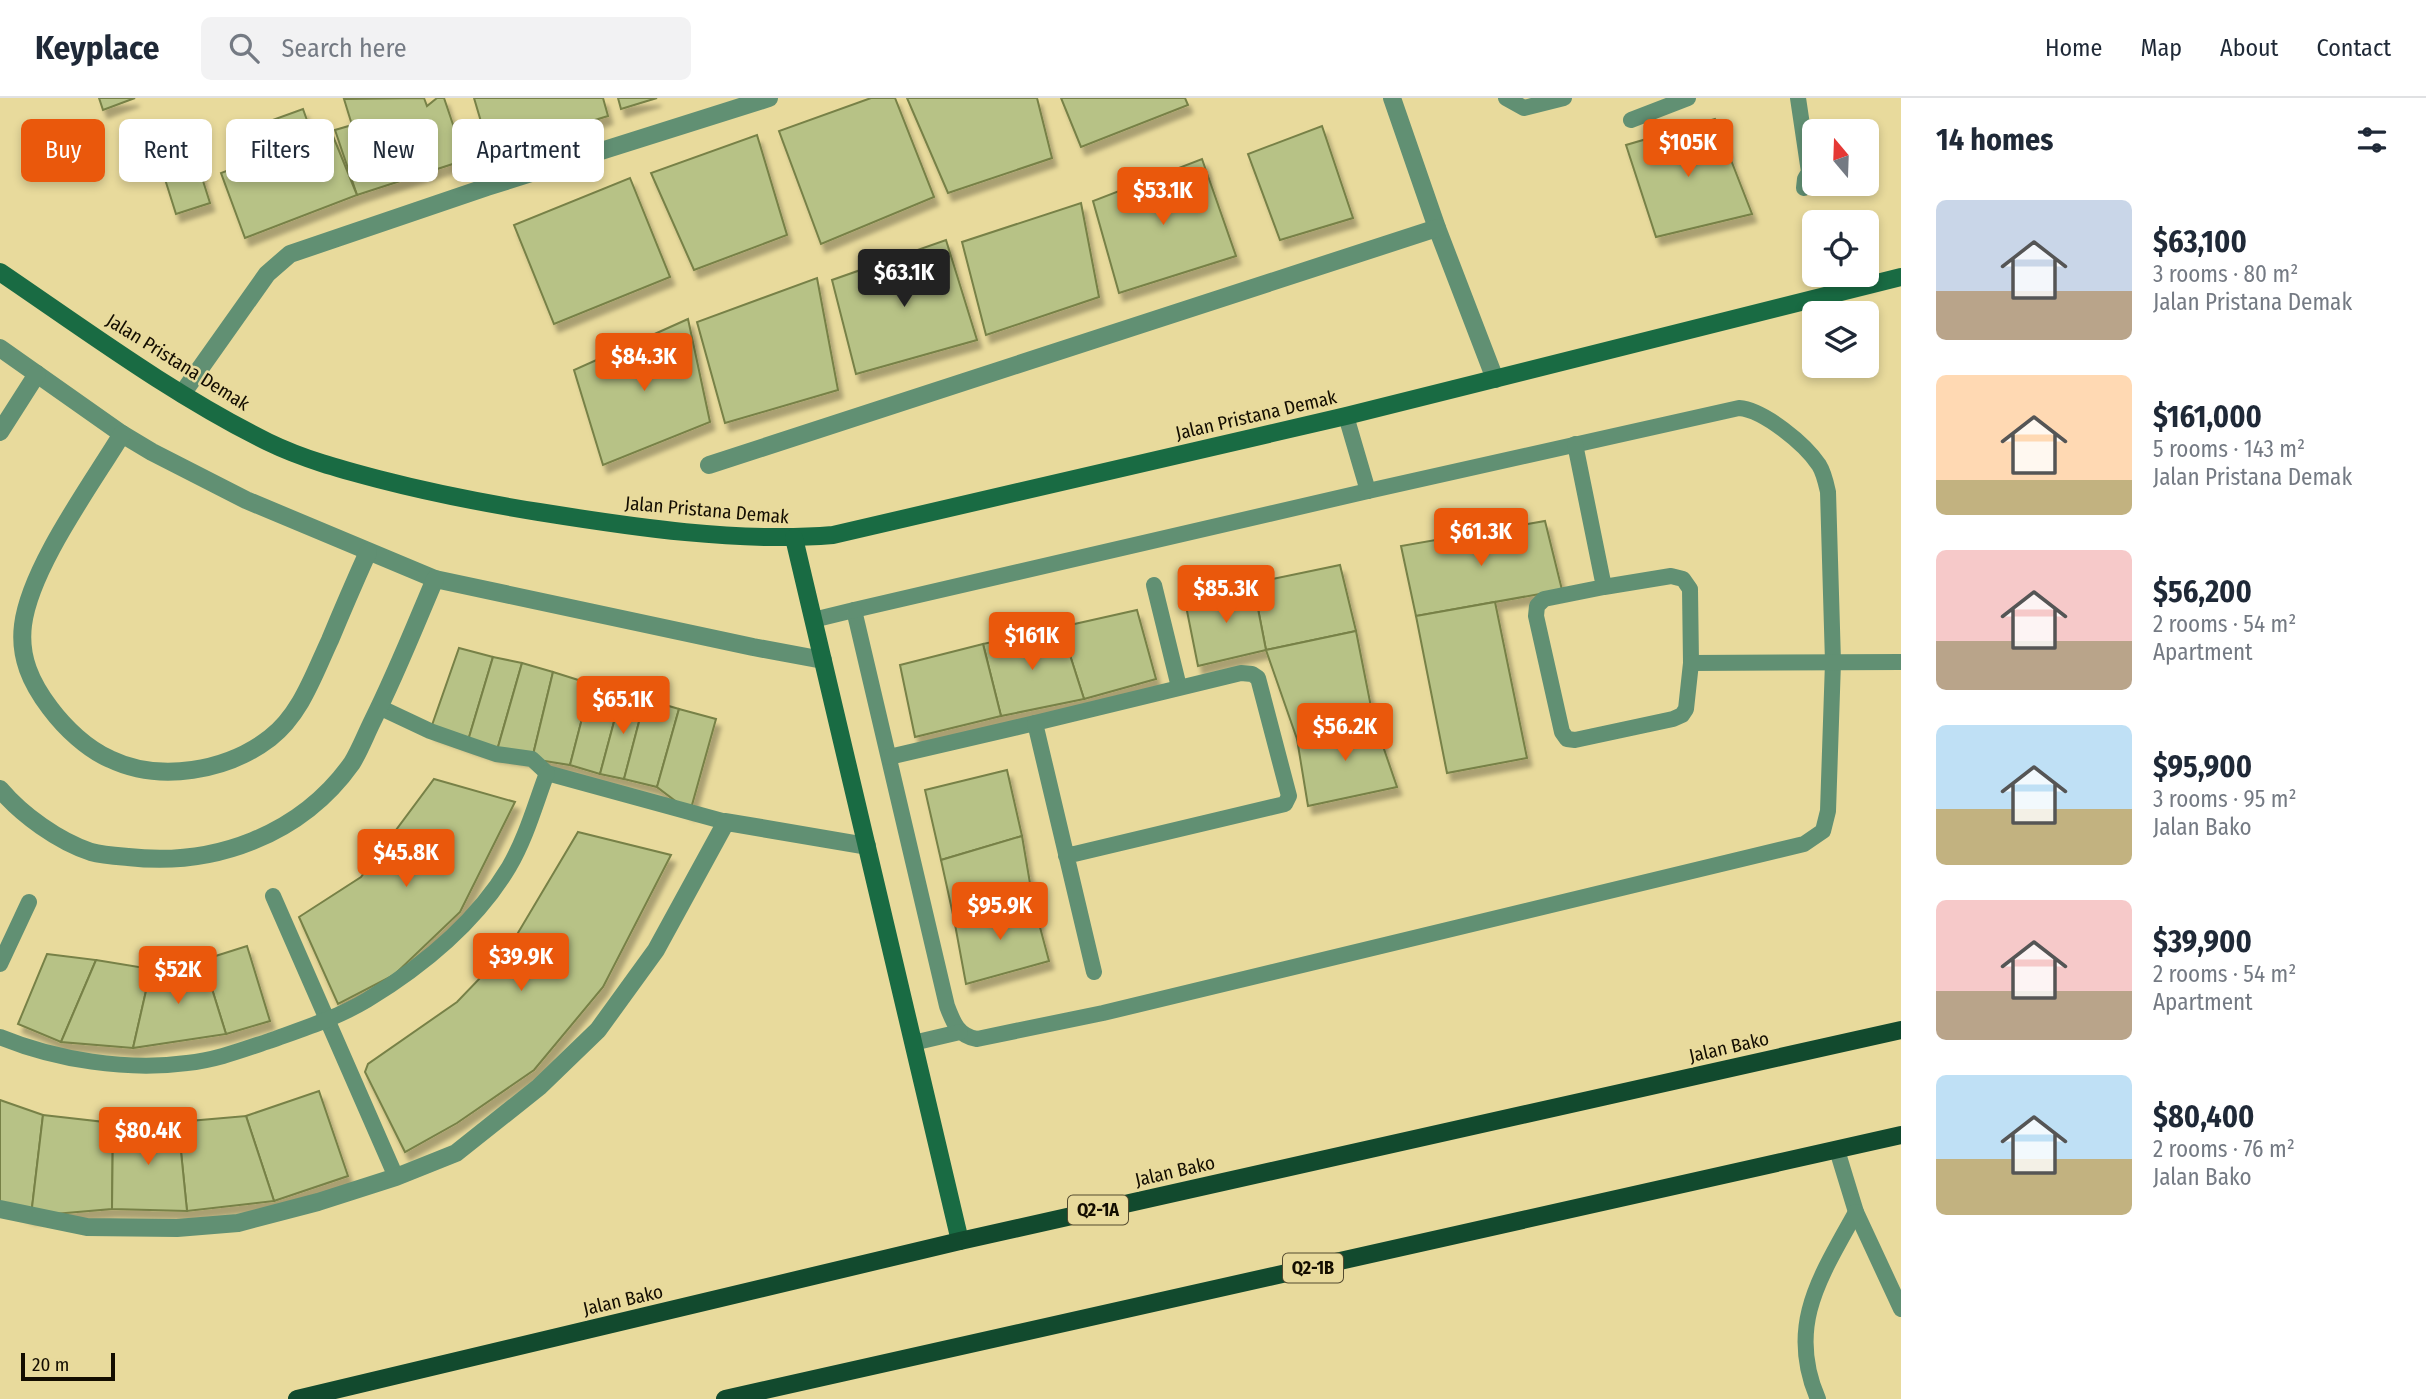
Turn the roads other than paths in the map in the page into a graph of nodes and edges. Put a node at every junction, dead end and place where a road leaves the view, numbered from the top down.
1 (769, 98) edge
2 (1392, 98) edge
3 (1506, 98) edge
4 (1564, 98) edge
5 (1688, 98) edge
6 (1798, 98) edge
7 (1632, 120) dead end
8 (1802, 125) edge
9 (1437, 228) junction
10 (0, 272) edge
11 (1901, 277) edge
12 (0, 348) edge
13 (37, 374) junction
14 (1495, 379) junction
15 (182, 394) junction
16 (1346, 416) junction
17 (0, 432) edge
18 (122, 434) junction
19 (1575, 444) junction
20 (709, 465) dead end
21 (1368, 491) junction
22 (794, 538) junction
23 (368, 552) junction
24 (435, 579) junction
25 (1154, 585) dead end
26 (1604, 587) junction
27 (853, 610) junction
28 (813, 620) junction
29 (823, 660) junction
30 (1833, 662) junction
31 (1901, 662) edge
32 (1690, 663) junction
33 (1179, 687) junction
34 (379, 707) junction
35 (1035, 723) junction
36 (889, 757) junction
37 (547, 773) junction
38 (0, 789) edge
39 (726, 822) junction
40 (867, 846) junction
41 (1066, 856) junction
42 (273, 896) dead end
43 (29, 902) dead end
44 (0, 964) edge
45 (1094, 972) dead end
46 (327, 1020) junction
47 (1901, 1030) edge
48 (960, 1032) junction
49 (0, 1037) edge
50 (913, 1043) junction
51 (1901, 1135) edge
52 (1837, 1150) junction
53 (396, 1177) junction
54 (0, 1209) edge
55 (1856, 1212) junction
56 (961, 1241) junction
57 (1901, 1309) edge
58 (297, 1399) edge
59 (725, 1399) edge
60 (1818, 1399) edge

1 - 15 street
2 - 9 street
3 - 4 lane
5 - 7 lane
6 - 8 lane
9 - 14 street
9 - 20 street
10 - 15 street, Jalan Pristana Demak
11 - 14 street, Jalan Pristana Demak
12 - 13 street
13 - 17 street
13 - 18 street
14 - 16 street, Jalan Pristana Demak
15 - 22 street, Jalan Pristana Demak
16 - 21 lane
16 - 22 street, Jalan Pristana Demak
18 - 23 street
18 - 23 street
19 - 21 lane
19 - 26 lane
19 - 30 lane
21 - 27 lane
22 - 28 street
23 - 24 street
24 - 29 street
24 - 34 street
25 - 33 lane
26 - 32 lane
26 - 32 lane
27 - 28 lane
27 - 36 lane
28 - 29 street
29 - 40 street
30 - 31 lane
30 - 32 lane
30 - 48 lane
33 - 35 lane
33 - 41 lane
34 - 37 lane
34 - 38 street
35 - 36 lane
35 - 41 lane
36 - 48 lane
37 - 39 lane
37 - 46 lane
39 - 40 street
39 - 53 street
40 - 50 street
41 - 45 lane
42 - 46 lane
43 - 44 lane
46 - 49 lane
46 - 53 lane
47 - 56 main road, Jalan Bako / Q2-1A
48 - 50 lane
50 - 56 street
51 - 52 main road, Q2-1B
52 - 55 lane
52 - 59 main road, Q2-1B
53 - 54 street
55 - 57 lane
55 - 60 lane
56 - 58 main road, Jalan Bako / Q2-1A

